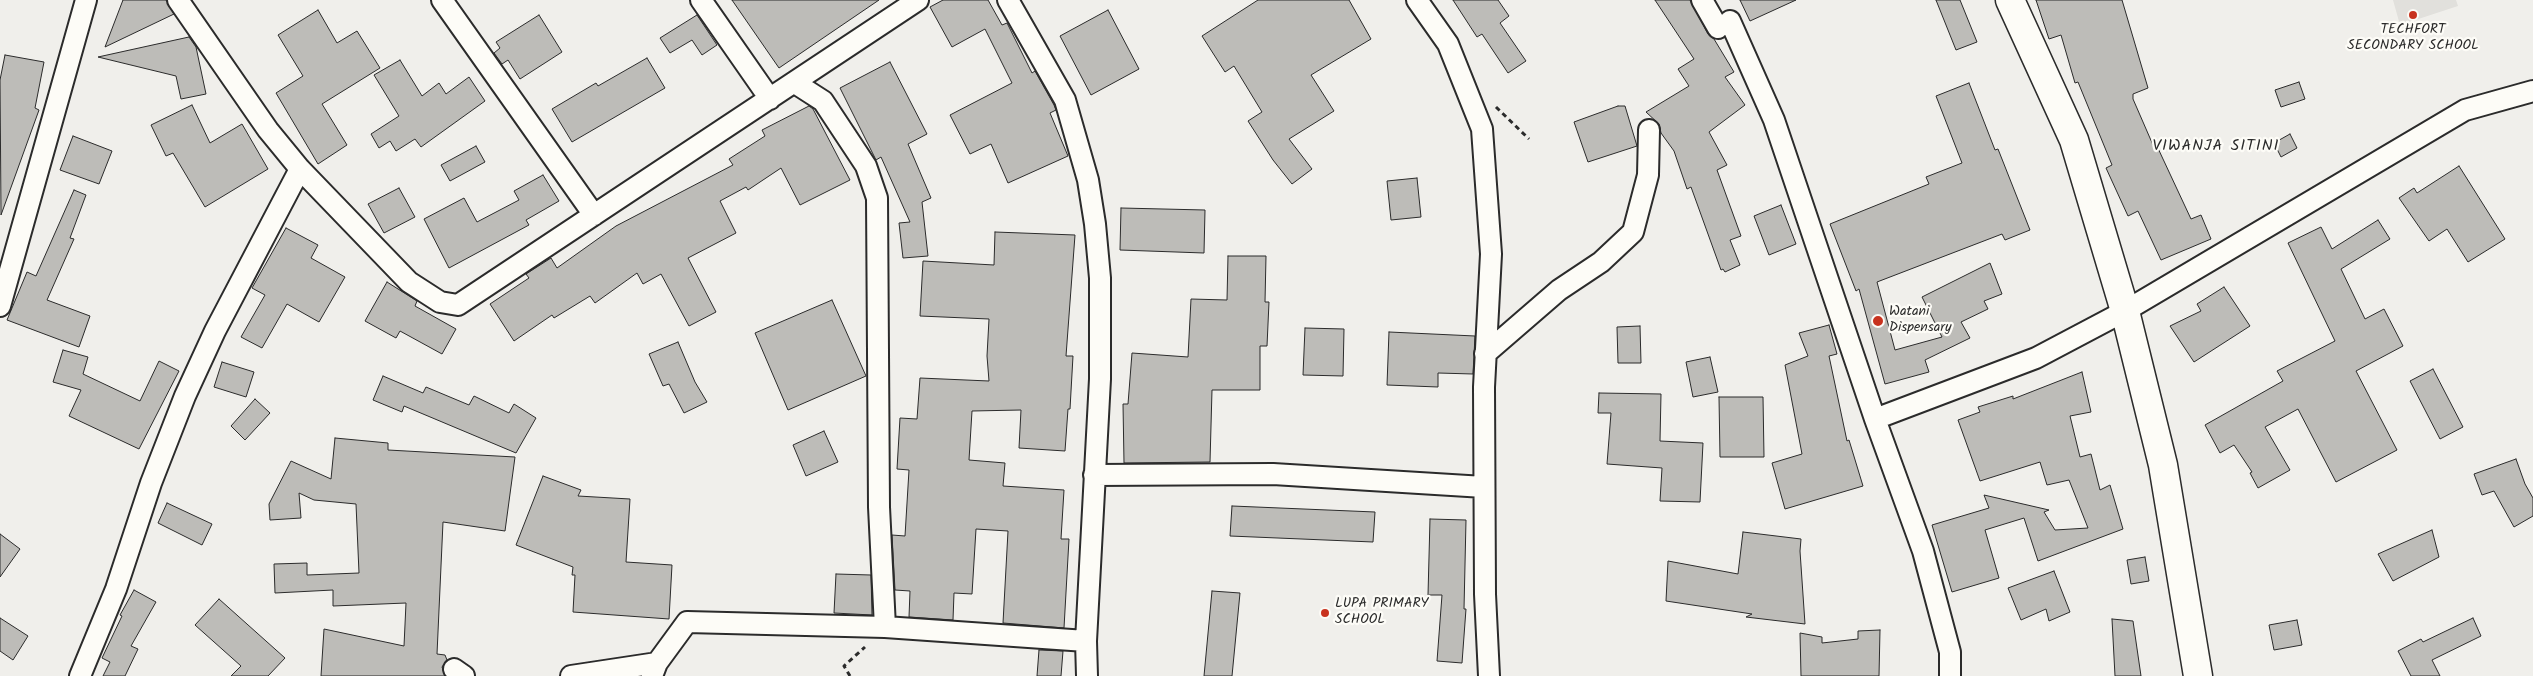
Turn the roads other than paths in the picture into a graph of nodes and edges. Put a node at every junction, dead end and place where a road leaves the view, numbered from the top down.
1 (86, 0) edge
2 (178, 0) edge
3 (442, 0) edge
4 (701, 0) edge
5 (918, 0) edge
6 (1008, 0) edge
7 (1418, 0) edge
8 (1702, 0) edge
9 (2010, 0) edge
10 (795, 83) junction
11 (2533, 91) edge
12 (770, 99) junction
13 (1649, 130) dead end
14 (300, 169) junction
15 (594, 215) junction
16 (0, 306) edge
17 (2125, 311) junction
18 (1485, 354) junction
19 (1875, 419) junction
20 (1094, 475) junction
21 (1484, 487) junction
22 (885, 627) junction
23 (1086, 641) junction
24 (654, 669) edge
25 (80, 676) edge
26 (571, 676) edge
27 (1087, 676) edge
28 (1489, 676) edge
29 (1950, 676) edge
30 (2198, 676) edge

1 - 16 street
2 - 14 street
3 - 15 street
4 - 12 street
5 - 10 street
6 - 20 street
7 - 18 street
8 - 19 street
9 - 17 main road
10 - 12 street
10 - 22 street
11 - 17 street
12 - 15 street
13 - 18 street
14 - 15 street
14 - 25 street
17 - 19 street
17 - 30 main road
18 - 21 street
19 - 29 street
20 - 21 street
20 - 23 street
21 - 28 street
22 - 23 street
22 - 24 street
23 - 27 street
24 - 26 street

